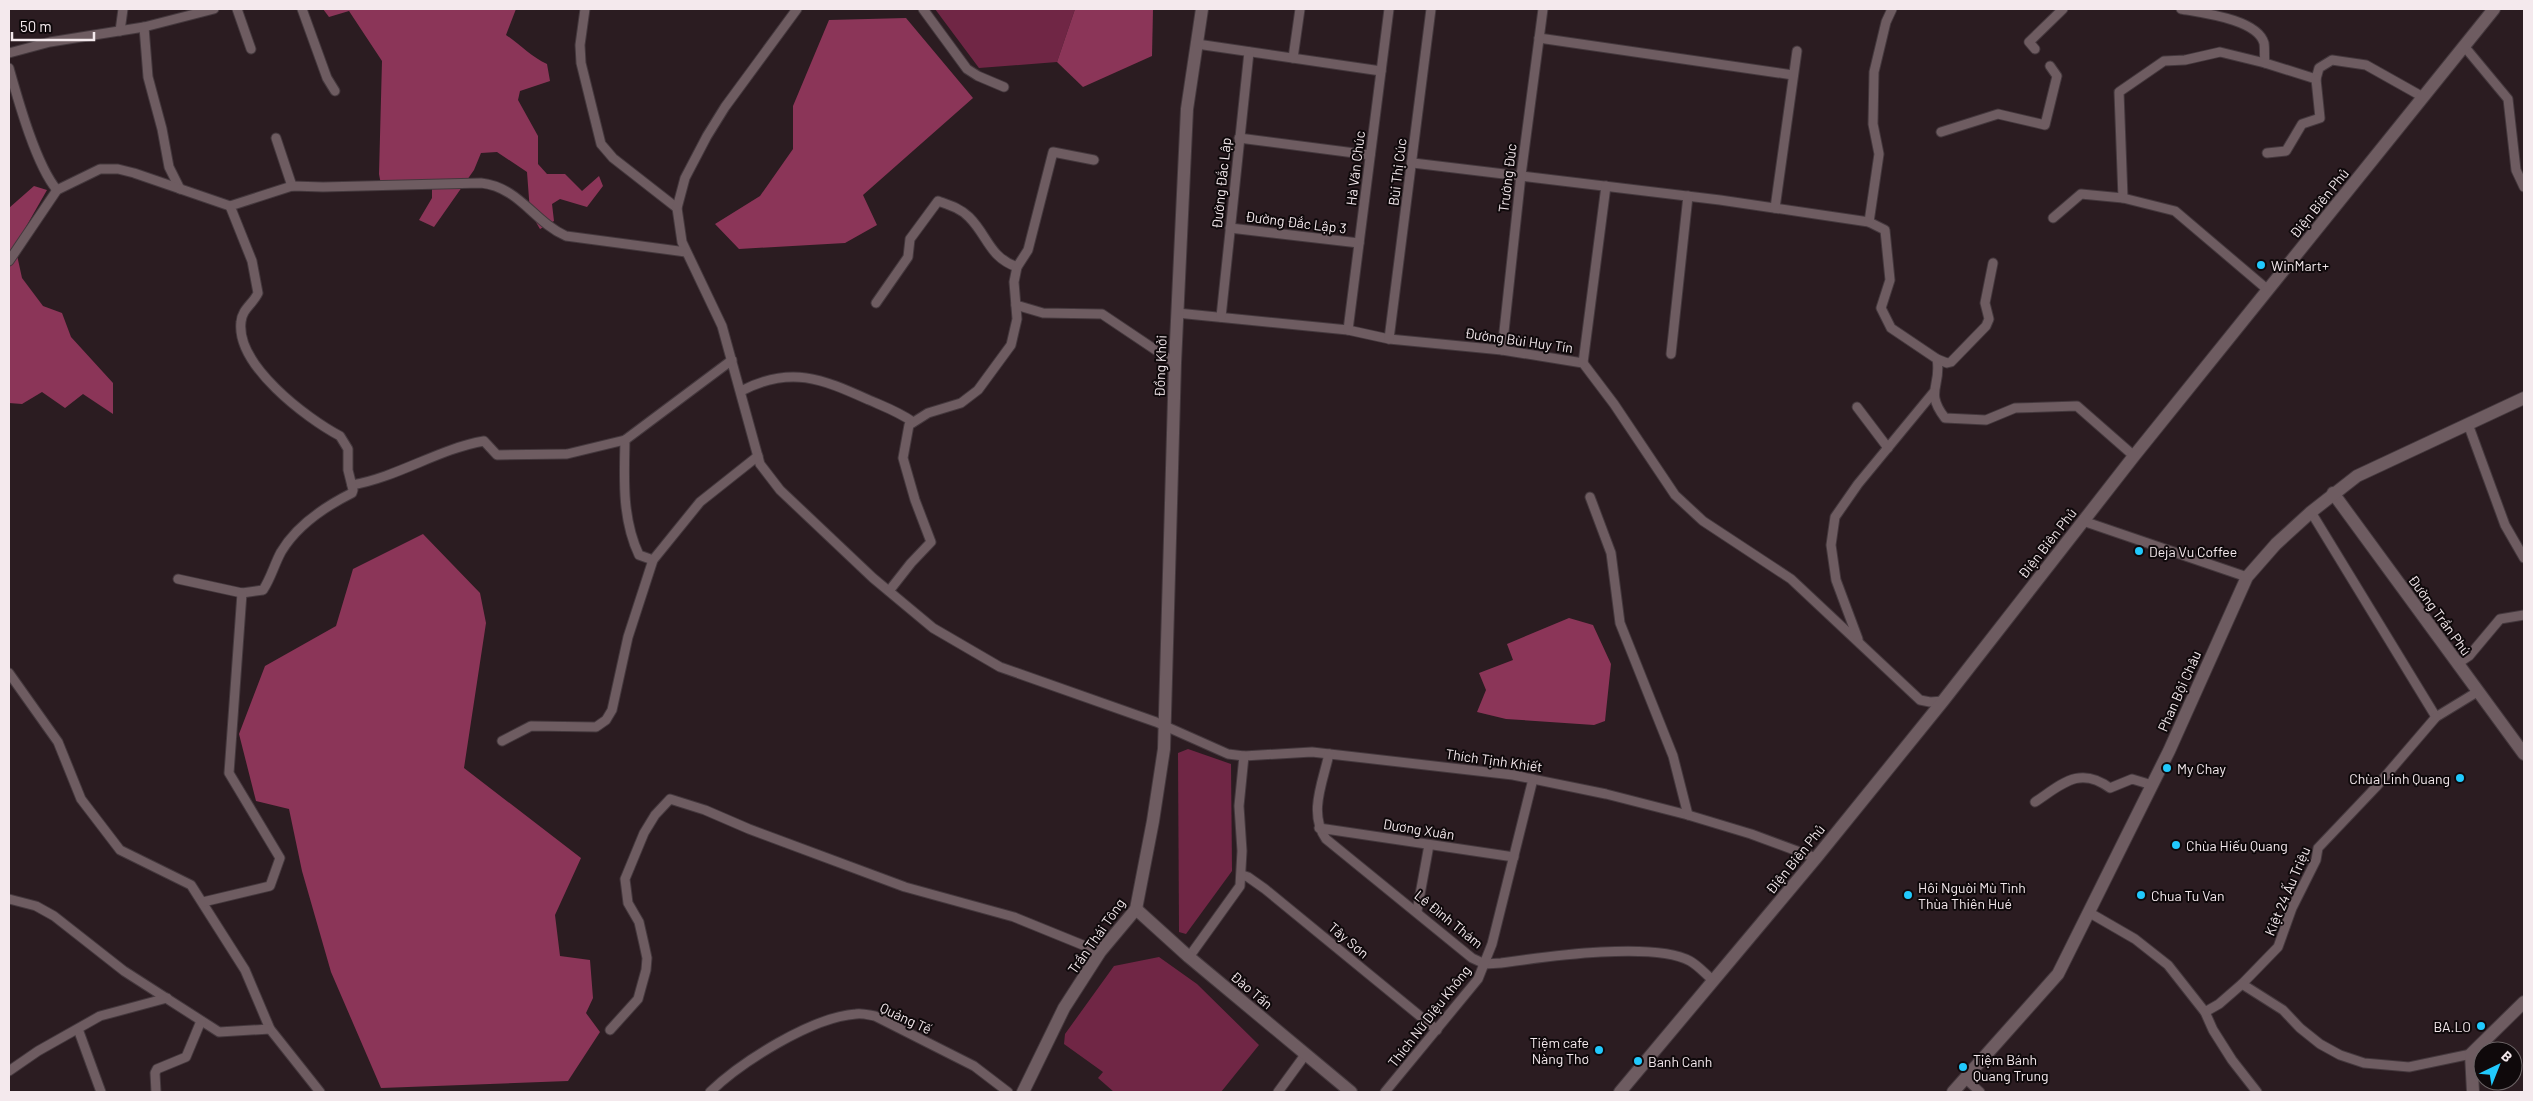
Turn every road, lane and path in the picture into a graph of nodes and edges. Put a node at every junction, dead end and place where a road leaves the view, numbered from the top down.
1 (123, 9) edge
2 (214, 9) edge
3 (237, 9) edge
4 (302, 9) edge
5 (586, 9) edge
6 (797, 9) edge
7 (923, 9) edge
8 (1202, 9) edge
9 (1300, 9) edge
10 (1389, 9) edge
11 (1431, 9) edge
12 (1543, 9) edge
13 (1892, 9) edge
14 (2063, 9) edge
15 (2181, 9) edge
16 (2494, 9) edge
17 (144, 28) junction
18 (120, 31) junction
19 (1539, 38) junction
20 (1197, 44) junction
21 (2464, 46) junction
22 (251, 49) dead end
23 (2035, 49) dead end
24 (1797, 51) dead end
25 (1249, 52) junction
26 (9, 53) edge
27 (1293, 58) junction
28 (2264, 63) junction
29 (2050, 66) dead end
30 (9, 68) edge
31 (1381, 71) junction
32 (1793, 75) junction
33 (2316, 79) junction
34 (1004, 86) dead end
35 (335, 91) dead end
36 (2423, 97) junction
37 (1942, 132) dead end
38 (276, 138) dead end
39 (1239, 138) junction
40 (2267, 153) dead end
41 (1370, 155) junction
42 (1094, 160) dead end
43 (1413, 163) junction
44 (1521, 175) junction
45 (292, 186) junction
46 (1606, 186) junction
47 (2524, 187) edge
48 (181, 189) junction
49 (57, 190) junction
50 (1688, 196) junction
51 (2123, 198) junction
52 (230, 206) junction
53 (677, 208) junction
54 (1775, 208) junction
55 (2053, 218) dead end
56 (1869, 222) junction
57 (1230, 228) junction
58 (1359, 243) junction
59 (686, 252) junction
60 (9, 261) edge
61 (1993, 263) dead end
62 (1017, 268) junction
63 (2268, 290) junction
64 (876, 303) dead end
65 (1016, 305) junction
66 (1177, 313) junction
67 (1221, 317) junction
68 (1348, 330) junction
69 (1389, 339) junction
70 (1502, 350) junction
71 (1671, 354) dead end
72 (1937, 359) junction
73 (732, 360) junction
74 (1175, 363) junction
75 (1583, 363) junction
76 (741, 391) junction
77 (1933, 393) junction
78 (2524, 398) edge
79 (1857, 407) dead end
80 (913, 422) junction
81 (2468, 424) junction
82 (625, 440) junction
83 (1888, 448) junction
84 (758, 456) junction
85 (2134, 456) junction
86 (352, 485) junction
87 (2334, 493) junction
88 (1590, 497) dead end
89 (2311, 512) junction
90 (2083, 521) junction
91 (2524, 558) edge
92 (653, 560) junction
93 (2247, 577) junction
94 (178, 579) dead end
95 (889, 591) junction
96 (242, 593) junction
97 (2524, 610) edge
98 (2524, 616) edge
99 (1859, 641) junction
100 (2457, 664) junction
101 (9, 673) edge
102 (2477, 692) junction
103 (1943, 700) junction
104 (2436, 717) junction
105 (1163, 725) junction
106 (502, 741) dead end
107 (1330, 754) junction
108 (2524, 754) edge
109 (1244, 756) junction
110 (1533, 779) junction
111 (2152, 785) junction
112 (2035, 802) dead end
113 (1688, 816) junction
114 (1319, 828) junction
115 (1430, 844) junction
116 (1514, 857) junction
117 (1816, 858) junction
118 (1242, 875) junction
119 (9, 899) edge
120 (203, 902) junction
121 (1136, 909) junction
122 (1417, 911) junction
123 (2090, 913) junction
124 (1100, 952) junction
125 (1189, 957) junction
126 (1485, 964) junction
127 (1714, 981) junction
128 (2242, 984) junction
129 (167, 998) junction
130 (2524, 1002) edge
131 (2206, 1012) junction
132 (201, 1021) junction
133 (78, 1029) junction
134 (270, 1030) junction
135 (610, 1030) dead end
136 (1437, 1030) junction
137 (2471, 1054) junction
138 (1305, 1055) junction
139 (9, 1071) edge
140 (1966, 1079) junction
141 (101, 1092) edge
142 (156, 1092) edge
143 (320, 1092) edge
144 (710, 1092) edge
145 (1008, 1092) edge
146 (1022, 1092) edge
147 (1278, 1092) edge
148 (1351, 1092) edge
149 (1386, 1092) edge
150 (1620, 1092) edge
151 (1953, 1092) edge
152 (1980, 1092) edge
153 (2257, 1092) edge
154 (2473, 1092) edge

1 - 18 street
2 - 17 street
3 - 22 street
4 - 35 street
5 - 53 street
6 - 53 street
7 - 34 street
8 - 20 street, Đồng Khởi
9 - 27 street
10 - 31 street, Hà Văn Chúc
11 - 43 street, Bùi Thị Cúc
12 - 19 street, Trường Đúc
13 - 56 street
14 - 23 street
15 - 28 street
16 - 21 street, Điện Biên Phủ
17 - 18 street
17 - 48 street
18 - 26 street
19 - 32 street
19 - 44 street, Trường Đúc
20 - 25 street
20 - 66 street, Đồng Khởi
21 - 36 street, Điện Biên Phủ
21 - 47 street
24 - 32 street
25 - 27 street
25 - 39 street, Đường Đắc Lập
27 - 31 street
28 - 33 street
28 - 51 street
29 - 37 street
30 - 49 street
31 - 41 street, Hà Văn Chúc
32 - 54 street
33 - 36 street
33 - 40 street
36 - 63 street, Điện Biên Phủ
38 - 45 street
39 - 41 street
39 - 57 street, Đường Đắc Lập
41 - 58 street, Hà Văn Chúc
42 - 62 street
43 - 44 street
43 - 69 street, Bùi Thị Cúc
44 - 46 street
44 - 70 street, Trường Đúc
45 - 52 street
45 - 59 street
46 - 50 street
46 - 75 street
48 - 49 street
48 - 52 street
49 - 60 street
50 - 54 street
50 - 71 street
51 - 55 street
51 - 63 street
52 - 86 street
53 - 59 street, Thích Tịnh Khiết
54 - 56 street
56 - 72 street
57 - 58 street, Đường Đắc Lập 3
57 - 67 street, Đường Đắc Lập
58 - 68 street, Hà Văn Chúc
59 - 73 street, Thích Tịnh Khiết
61 - 72 street
62 - 64 street
62 - 65 street
63 - 85 street, Điện Biên Phủ
65 - 74 street
65 - 80 street
66 - 67 street, Đường Bùi Huy Tín
66 - 74 street, Đồng Khởi
67 - 68 street, Đường Bùi Huy Tín
68 - 69 street, Đường Bùi Huy Tín
69 - 70 street, Đường Bùi Huy Tín
70 - 75 street, Đường Bùi Huy Tín
72 - 77 street
73 - 76 street, Thích Tịnh Khiết
73 - 82 street
74 - 105 street, Đồng Khởi
75 - 99 street, Đường Bùi Huy Tín
76 - 80 street
76 - 84 street, Thích Tịnh Khiết
77 - 83 street
77 - 85 street
78 - 81 street, Phan Bội Châu
79 - 83 street
80 - 95 street
81 - 87 street, Phan Bội Châu
81 - 91 street
82 - 86 street
82 - 92 street
83 - 99 street
84 - 92 street
84 - 95 street, Thích Tịnh Khiết
85 - 90 street, Điện Biên Phủ
86 - 96 street
87 - 89 street, Phan Bội Châu
87 - 100 street, Đường Trần Phú
88 - 113 street
89 - 93 street, Phan Bội Châu
89 - 104 street
90 - 93 street
90 - 103 street, Điện Biên Phủ
92 - 106 street
93 - 111 street, Phan Bội Châu
94 - 96 street
95 - 105 street, Thích Tịnh Khiết
96 - 120 street
97 - 98 street
98 - 100 street
99 - 103 street, Đường Bùi Huy Tín
100 - 102 street, Đường Trần Phú
101 - 120 street
102 - 104 street, Kiệt 24 Ấu Triệu
102 - 108 street, Đường Trần Phú
103 - 117 street, Điện Biên Phủ
104 - 128 street, Kiệt 24 Ấu Triệu
105 - 109 street, Thích Tịnh Khiết
105 - 121 street, Trần Thái Tông
107 - 109 street, Thích Tịnh Khiết
107 - 110 street, Thích Tịnh Khiết
107 - 114 street
109 - 118 street
110 - 113 street, Thích Tịnh Khiết
110 - 116 street, Thích Nữ Diệu Không
111 - 112 street
111 - 123 street, Phan Bội Châu
113 - 117 street, Thích Tịnh Khiết
114 - 115 street, Dương Xuân
114 - 122 street, Lê Đình Thám
115 - 116 street, Dương Xuân
115 - 122 street
116 - 126 street, Thích Nữ Diệu Không
117 - 127 street, Điện Biên Phủ
118 - 125 street
118 - 136 street, Tây Sơn
119 - 129 street
120 - 134 street
121 - 124 street, Trần Thái Tông
121 - 125 street, Đào Tấn
122 - 126 street, Lê Đình Thám
123 - 131 street
123 - 140 street, Phan Bội Châu
124 - 135 street
124 - 146 street, Trần Thái Tông
125 - 138 street, Đào Tấn
126 - 127 street, Lê Đình Thám
126 - 136 street, Thích Nữ Diệu Không
127 - 150 street, Điện Biên Phủ
128 - 131 street, Kiệt 24 Ấu Triệu
128 - 137 street
129 - 132 street
129 - 133 street
130 - 137 street
131 - 153 street
132 - 134 street
132 - 142 street
133 - 139 street
133 - 141 street
134 - 143 street
136 - 149 street, Thích Nữ Diệu Không
137 - 154 street
138 - 147 street
138 - 148 street, Đào Tấn
140 - 151 street, Phan Bội Châu
140 - 152 street
144 - 145 street, Quảng Tế

